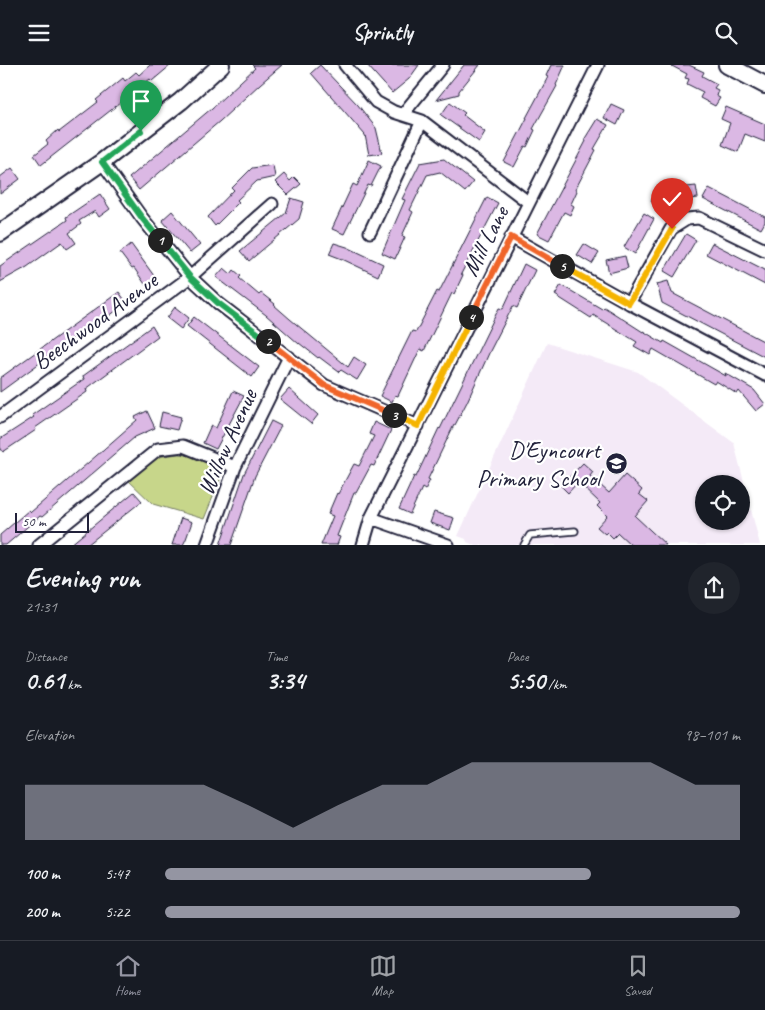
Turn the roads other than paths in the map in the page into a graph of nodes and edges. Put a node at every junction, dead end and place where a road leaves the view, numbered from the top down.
1 (221, 65) edge
2 (345, 65) edge
3 (443, 65) edge
4 (598, 65) edge
5 (727, 65) edge
6 (765, 85) edge
7 (403, 114) junction
8 (422, 121) junction
9 (102, 162) junction
10 (528, 202) junction
11 (272, 204) dead end
12 (370, 232) dead end
13 (0, 233) edge
14 (511, 237) junction
15 (765, 250) edge
16 (190, 277) junction
17 (629, 303) junction
18 (289, 357) junction
19 (765, 375) edge
20 (0, 417) edge
21 (418, 426) junction
22 (235, 467) junction
23 (371, 518) junction
24 (575, 531) dead end
25 (39, 545) edge
26 (207, 545) edge
27 (363, 545) edge
28 (448, 545) edge
29 (524, 545) edge

1 - 9 main road
2 - 7 street
3 - 7 street
4 - 10 street, Mill Lane
5 - 6 main road
7 - 8 street
8 - 10 street
8 - 12 street
9 - 13 main road
9 - 16 street
10 - 14 street, Mill Lane
11 - 16 street, Beechwood Avenue
14 - 17 street
14 - 21 street, Mill Lane
15 - 17 street
16 - 18 street
16 - 20 street, Beechwood Avenue
17 - 19 street
18 - 21 street
18 - 22 street, Willow Avenue
21 - 23 street, Mill Lane
22 - 25 street
22 - 26 street, Willow Avenue
23 - 27 street, Mill Lane
23 - 28 street
24 - 29 lane

